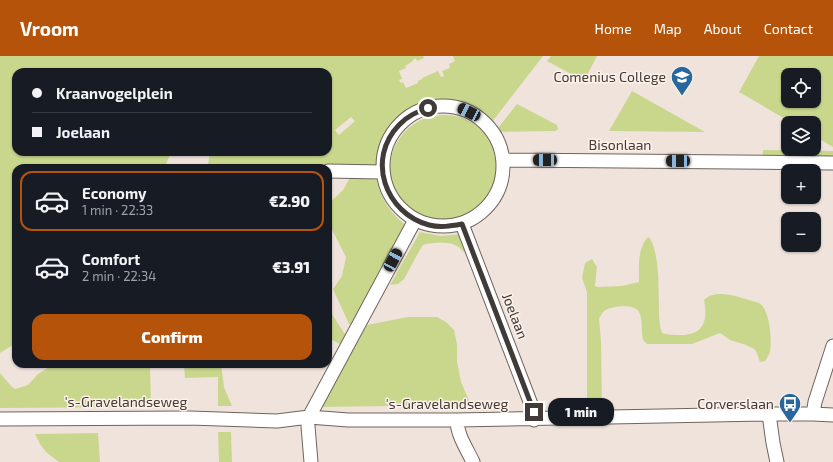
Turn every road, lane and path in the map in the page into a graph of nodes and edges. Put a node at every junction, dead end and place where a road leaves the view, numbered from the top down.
1 (503, 160) junction
2 (833, 163) edge
3 (332, 171) edge
4 (382, 172) junction
5 (415, 220) junction
6 (462, 224) junction
7 (833, 346) edge
8 (769, 414) junction
9 (813, 414) junction
10 (833, 415) edge
11 (0, 419) edge
12 (457, 420) junction
13 (534, 420) junction
14 (308, 422) junction
15 (311, 462) edge
16 (473, 462) edge
17 (777, 462) edge

1 - 2 street, Bisonlaan
1 - 4 street
1 - 6 street
3 - 4 street
4 - 5 street
5 - 6 street
5 - 14 street
6 - 13 street, Joelaan
7 - 9 street
8 - 9 street, 's-Gravelandseweg
8 - 13 street, 's-Gravelandseweg
8 - 17 street
9 - 10 street, 's-Gravelandseweg
11 - 14 street, 's-Gravelandseweg
12 - 13 street, 's-Gravelandseweg
12 - 14 street, 's-Gravelandseweg
12 - 16 street
14 - 15 street

